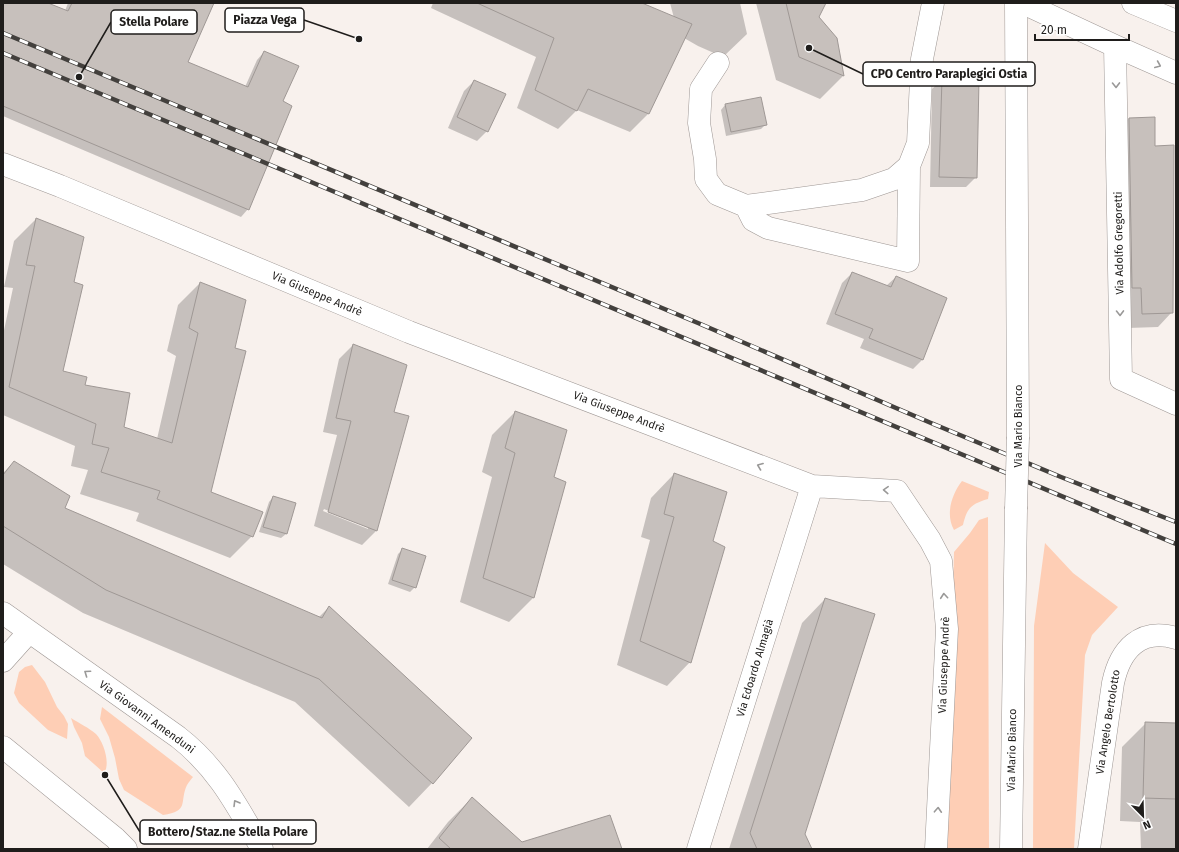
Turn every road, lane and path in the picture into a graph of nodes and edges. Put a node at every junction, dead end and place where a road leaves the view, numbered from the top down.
1 (933, 3) edge
2 (1016, 3) edge
3 (1023, 3) edge
4 (1133, 3) edge
5 (1176, 20) edge
6 (1115, 46) junction
7 (718, 64) dead end
8 (1176, 72) edge
9 (909, 166) junction
10 (4, 168) edge
11 (746, 206) junction
12 (1176, 404) edge
13 (812, 486) junction
14 (3, 613) edge
15 (29, 632) junction
16 (1176, 638) edge
17 (3, 661) edge
18 (3, 747) edge
19 (126, 849) edge
20 (262, 849) edge
21 (698, 849) edge
22 (936, 849) edge
23 (1011, 849) edge
24 (1089, 849) edge

1 - 9 street
2 - 23 street, Via Mario Bianco, bridge
3 - 6 street
4 - 5 street
6 -> 8 street
6 -> 12 street, Via Adolfo Gregoretti
7 - 11 street
9 - 11 street
9 - 11 street
13 -> 10 street, Via Giuseppe Andrè
13 - 21 street, Via Edoardo Almagià
22 -> 13 street, Via Giuseppe Andrè
14 - 15 street, Via Giovanni Amenduni
15 - 17 street
20 -> 15 street, Via Giovanni Amenduni
16 - 24 street, Via Angelo Bertolotto
18 - 19 street

